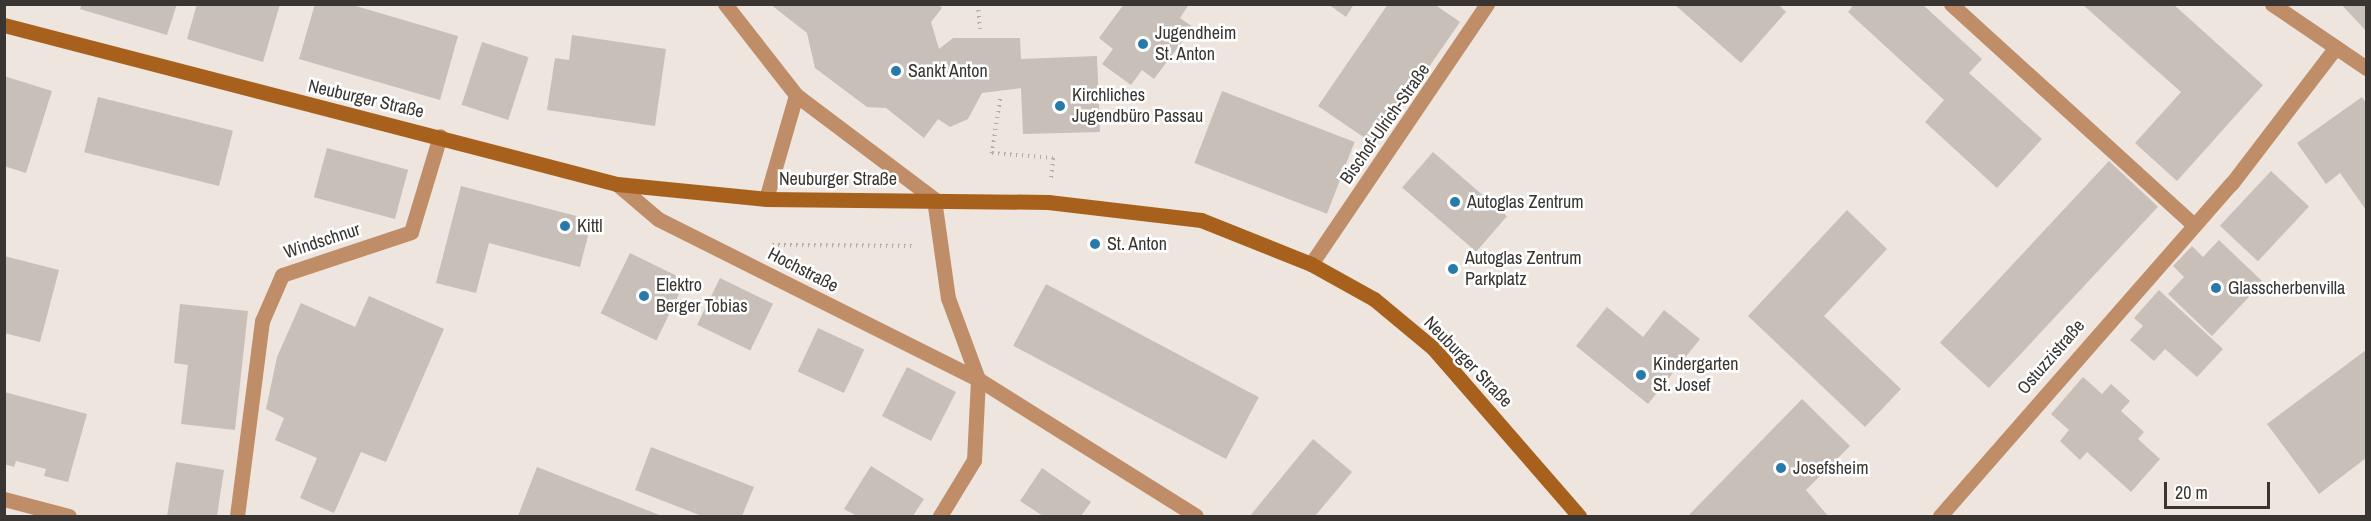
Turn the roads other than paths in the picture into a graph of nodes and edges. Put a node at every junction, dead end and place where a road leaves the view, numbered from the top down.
1 (725, 4) edge
2 (1487, 4) edge
3 (1951, 4) edge
4 (2272, 4) edge
5 (4, 26) edge
6 (2336, 47) junction
7 (2367, 68) edge
8 (796, 95) junction
9 (440, 136) junction
10 (617, 184) junction
11 (766, 199) junction
12 (934, 199) junction
13 (2194, 225) junction
14 (1311, 264) junction
15 (978, 379) junction
16 (4, 499) edge
17 (69, 516) edge
18 (237, 516) edge
19 (940, 516) edge
20 (1196, 516) edge
21 (1579, 516) edge
22 (1940, 516) edge

1 - 8 street
2 - 14 street, Bischof-Ulrich-Straße
3 - 13 street
4 - 6 street
5 - 9 street, Neuburger Straße
6 - 7 street
6 - 13 street, Ostuzzistraße
8 - 11 street
8 - 12 street
9 - 10 street, Neuburger Straße
9 - 18 street, Windschnur
10 - 11 street, Neuburger Straße
10 - 15 street, Hochstraße
11 - 12 street, Neuburger Straße
12 - 14 street, Neuburger Straße
12 - 15 street
13 - 22 street, Ostuzzistraße
14 - 21 street, Neuburger Straße
15 - 19 street
15 - 20 street, Hochstraße
16 - 17 street

